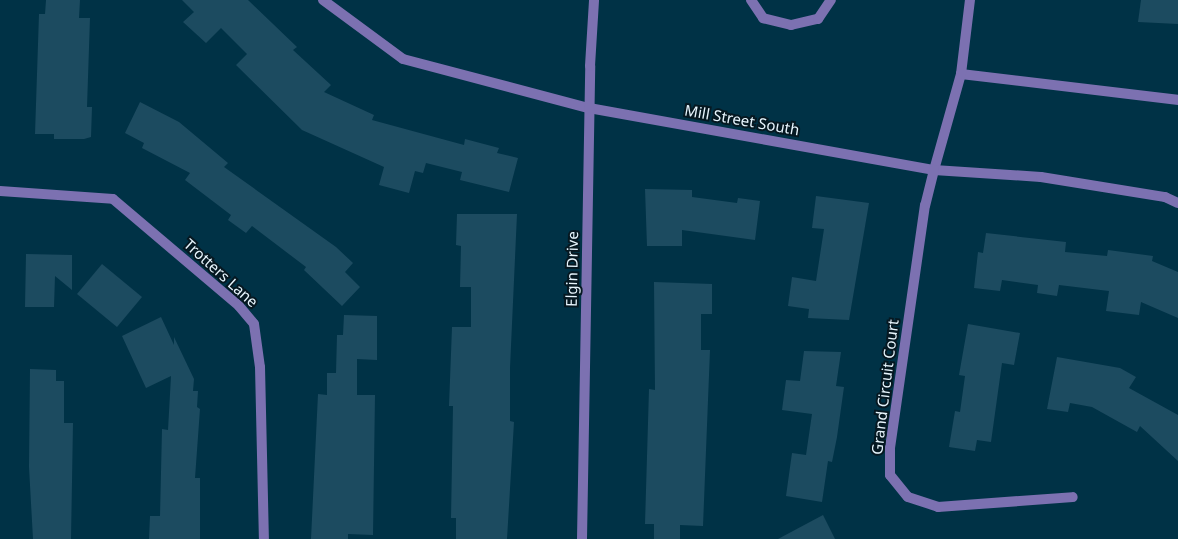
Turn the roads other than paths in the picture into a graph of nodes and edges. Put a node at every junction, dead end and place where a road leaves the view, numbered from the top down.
1 (322, 0) edge
2 (594, 0) edge
3 (751, 0) edge
4 (831, 0) edge
5 (970, 0) edge
6 (960, 74) junction
7 (1178, 100) edge
8 (589, 108) junction
9 (934, 170) junction
10 (0, 191) edge
11 (1178, 203) edge
12 (1073, 497) dead end
13 (264, 539) edge
14 (582, 539) edge

1 - 8 street, Mill Street South
2 - 8 street, Elgin Drive
3 - 4 street
5 - 6 street, Grand Circuit Court
6 - 7 street
6 - 9 street, Grand Circuit Court
8 - 9 street, Mill Street South
8 - 14 street, Elgin Drive
9 - 11 street, Mill Street South
9 - 12 street, Grand Circuit Court
10 - 13 street, Trotters Lane

